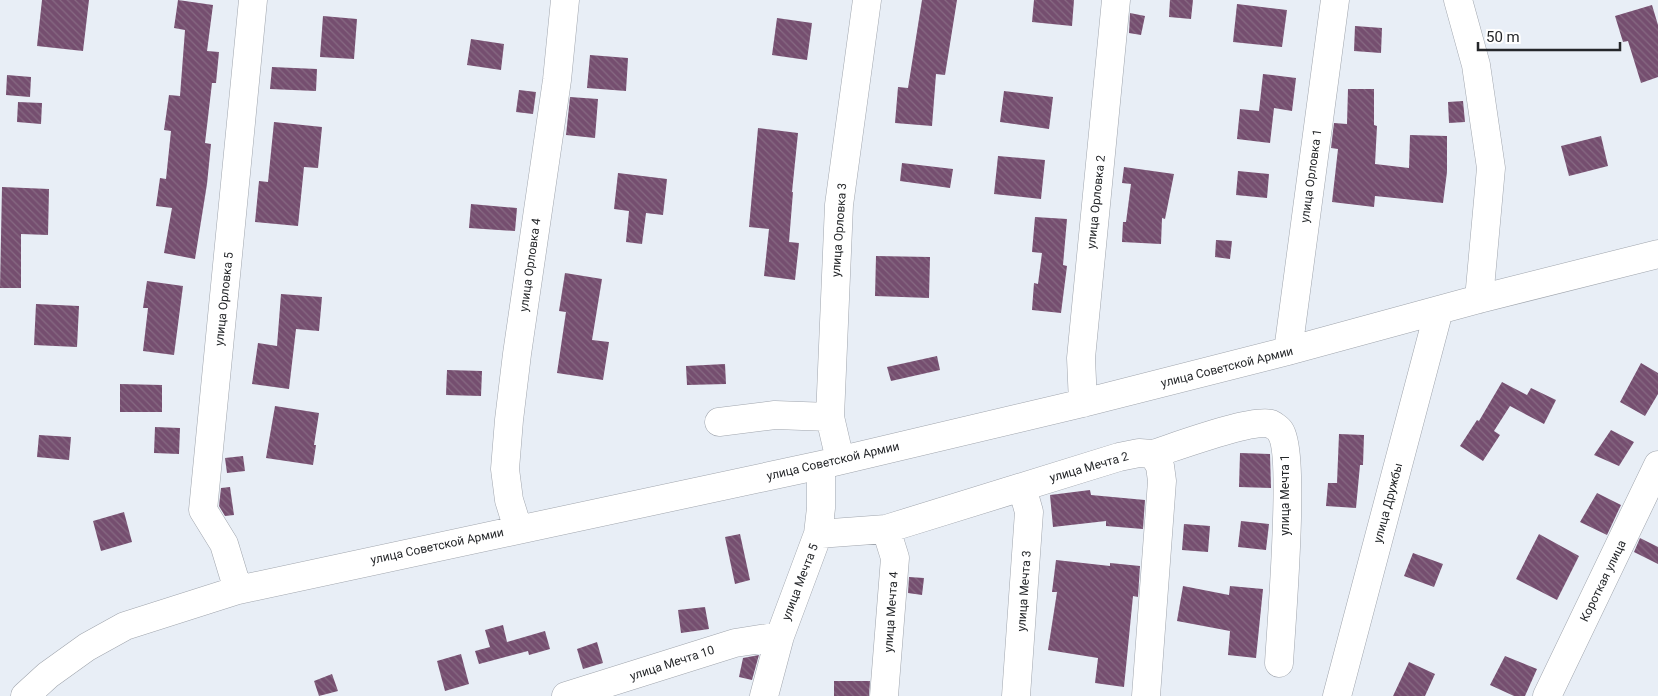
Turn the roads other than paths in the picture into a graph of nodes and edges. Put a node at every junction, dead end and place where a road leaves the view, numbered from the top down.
1 (253, 0) edge
2 (565, 0) edge
3 (867, 0) edge
4 (1116, 0) edge
5 (1335, 0) edge
6 (1458, 0) edge
7 (1658, 254) edge
8 (1479, 299) junction
9 (1439, 310) junction
10 (1288, 351) junction
11 (1083, 403) junction
12 (830, 417) junction
13 (719, 422) dead end
14 (1153, 454) junction
15 (831, 463) junction
16 (1658, 465) edge
17 (1022, 487) junction
18 (1650, 503) edge
19 (518, 529) junction
20 (886, 529) junction
21 (818, 534) junction
22 (238, 590) junction
23 (780, 636) junction
24 (1279, 663) dead end
25 (627, 686) edge
26 (25, 696) edge
27 (566, 696) edge
28 (764, 696) edge
29 (884, 696) edge
30 (1016, 696) edge
31 (1146, 696) edge
32 (1337, 696) edge
33 (1547, 696) edge

1 - 22 street, улица Орловка 5
2 - 19 street, улица Орловка 4
3 - 12 street, улица Орловка 3
4 - 11 street, улица Орловка 2
5 - 10 street, улица Орловка 1
6 - 8 street
7 - 8 street, улица Советской Армии
8 - 9 street, улица Советской Армии
9 - 10 street, улица Советской Армии
9 - 32 street, улица Дружбы
10 - 11 street, улица Советской Армии
11 - 15 street, улица Советской Армии
12 - 13 street
12 - 15 street, улица Орловка 3
14 - 17 street, улица Мечта 2
14 - 24 street, улица Мечта 1
14 - 31 street
15 - 19 street, улица Советской Армии
15 - 21 street, улица Мечта 5
16 - 18 street, Короткая улица
17 - 20 street, улица Мечта 2
17 - 30 street, улица Мечта 3
18 - 33 street, Короткая улица
19 - 22 street, улица Советской Армии
20 - 21 street, улица Мечта 2
20 - 29 street, улица Мечта 4
21 - 23 street, улица Мечта 5
22 - 26 street, улица Советской Армии
23 - 25 street, улица Мечта 10
23 - 28 street, улица Мечта 5
25 - 27 street, улица Мечта 10

